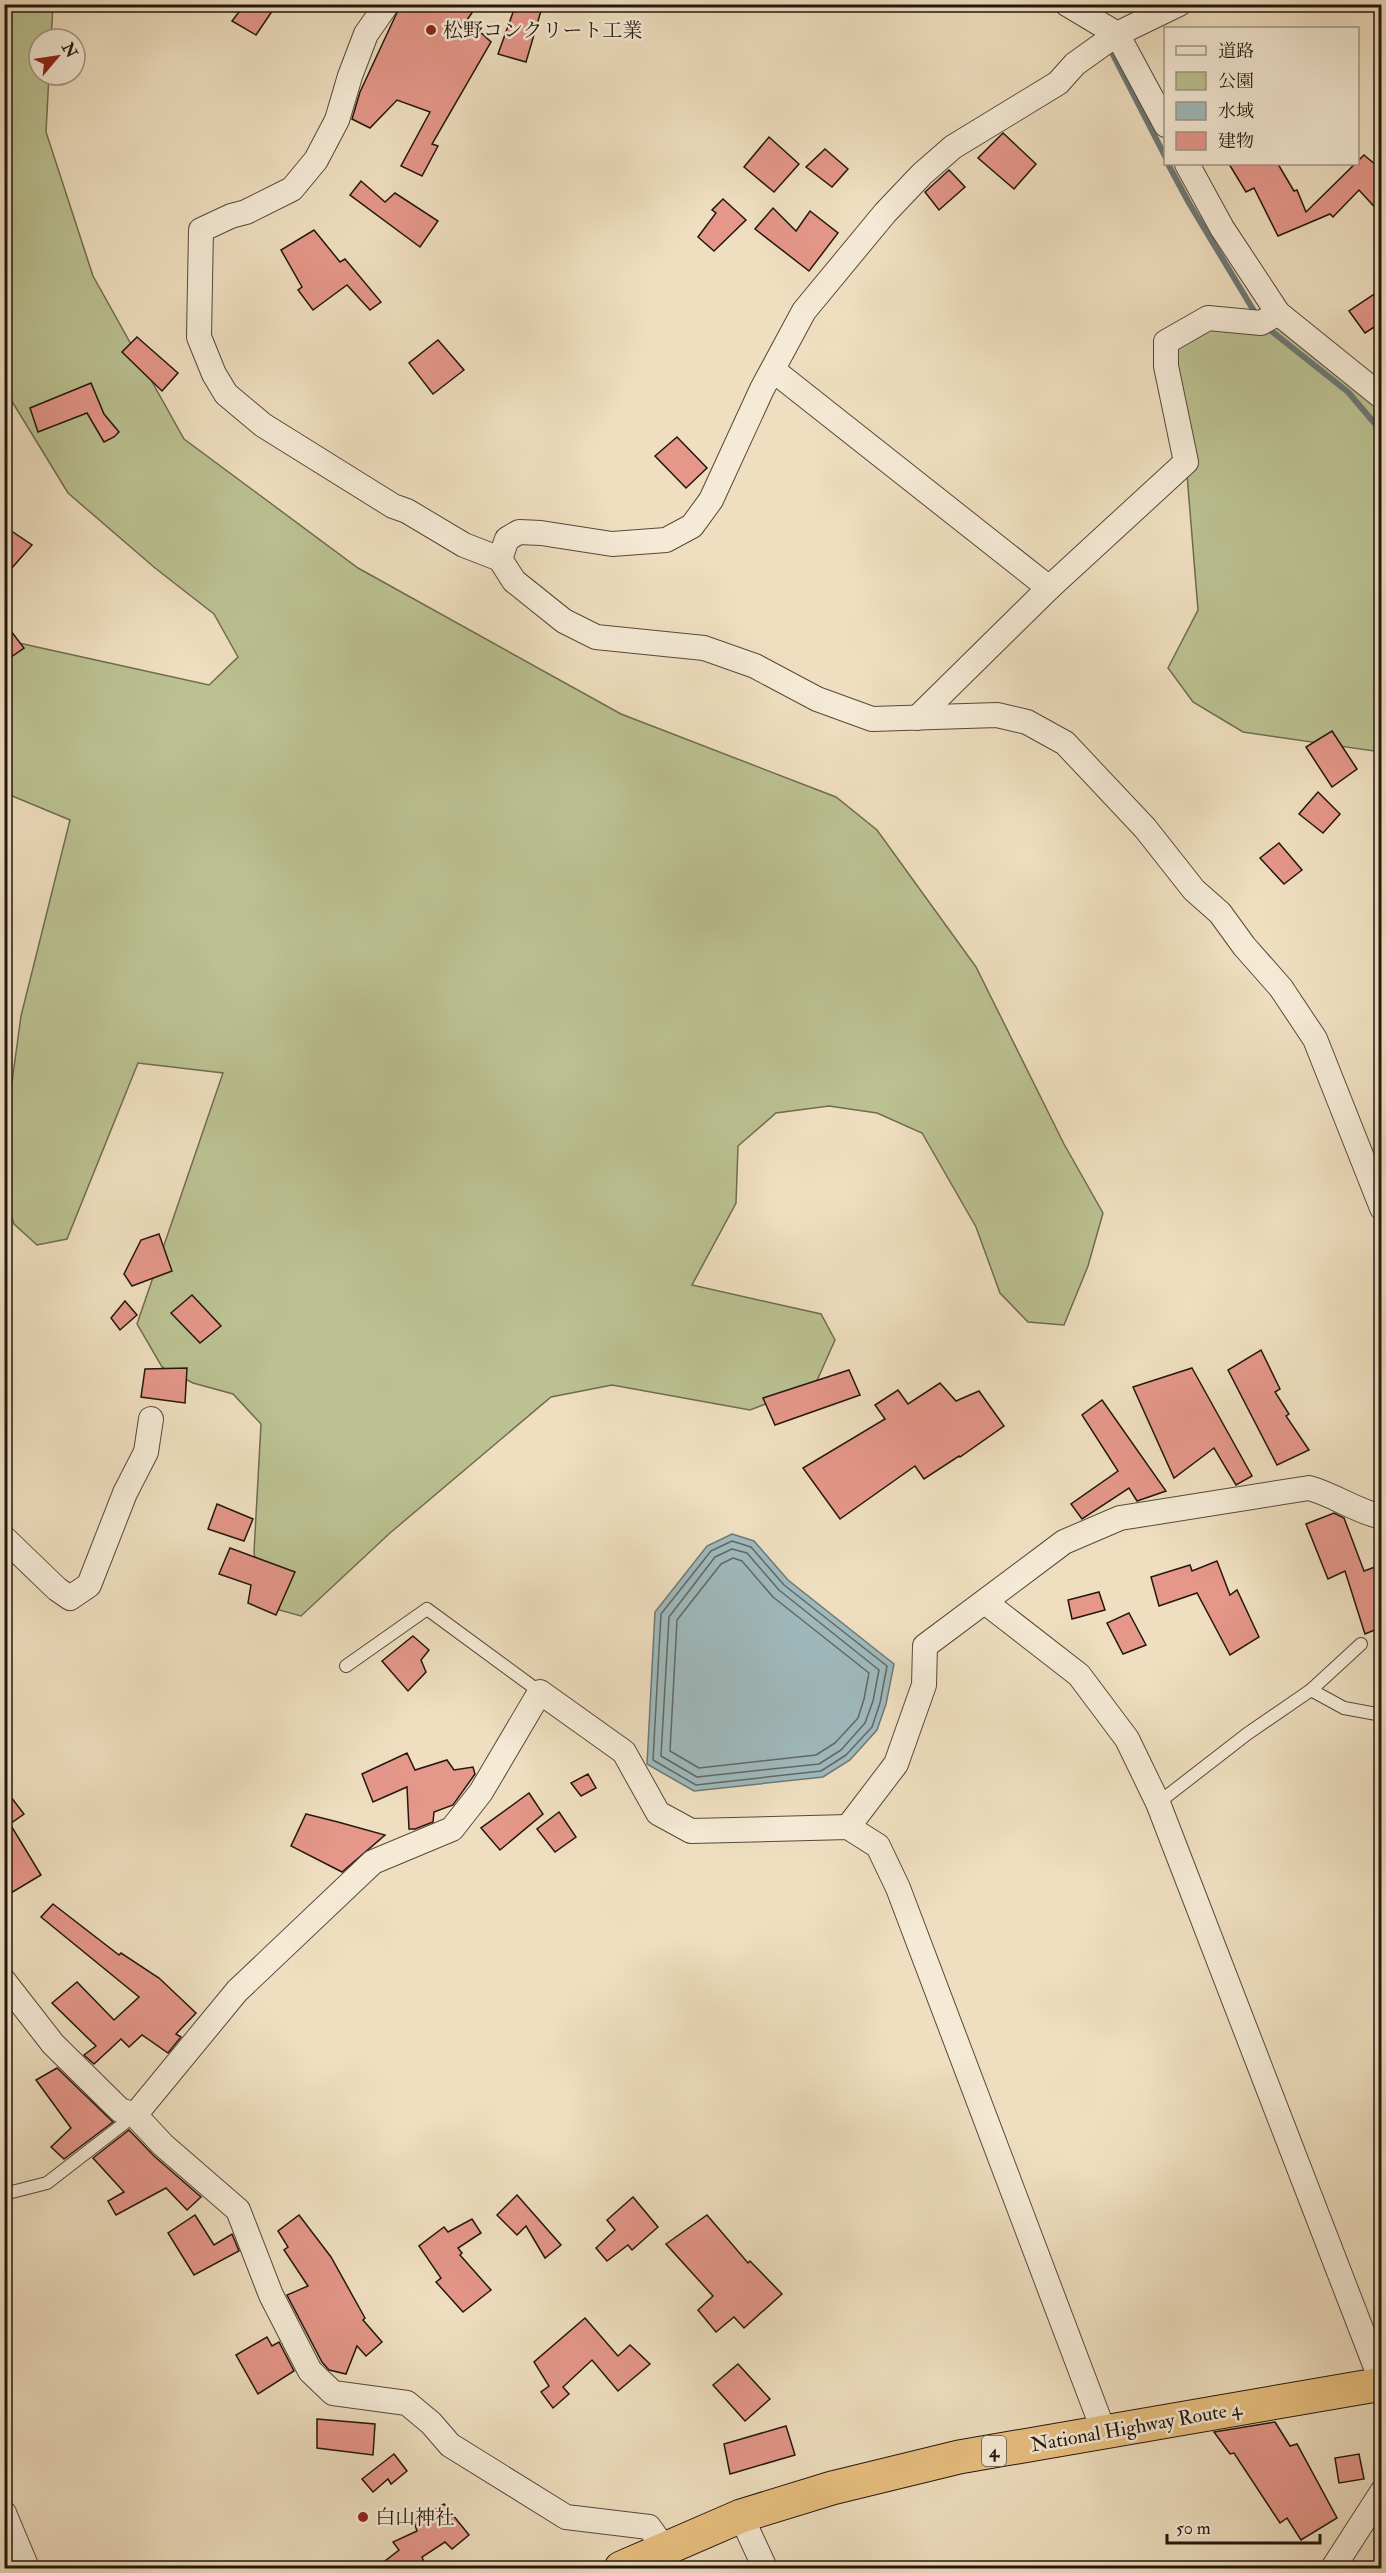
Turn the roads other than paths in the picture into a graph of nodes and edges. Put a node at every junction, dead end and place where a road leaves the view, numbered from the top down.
1 (387, 4) edge
2 (1067, 4) edge
3 (1179, 4) edge
4 (1118, 34) junction
5 (1164, 121) edge
6 (1187, 165) edge
7 (1278, 313) junction
8 (773, 370) junction
9 (1382, 396) edge
10 (500, 559) junction
11 (1049, 588) junction
12 (917, 718) junction
13 (1382, 1208) edge
14 (151, 1419) dead end
15 (1382, 1517) edge
16 (4, 1538) edge
17 (985, 1602) junction
18 (1361, 1644) dead end
19 (345, 1666) dead end
20 (1311, 1690) junction
21 (540, 1692) junction
22 (1382, 1715) edge
23 (1158, 1803) junction
24 (848, 1827) junction
25 (4, 1981) edge
26 (135, 2115) junction
27 (4, 2194) edge
28 (1382, 2383) edge
29 (1104, 2432) junction
30 (1382, 2492) edge
31 (4, 2513) edge
32 (741, 2516) junction
33 (664, 2548) junction
34 (27, 2568) edge
35 (621, 2568) edge
36 (765, 2568) edge
37 (1333, 2568) edge

1 - 10 street
2 - 4 street
3 - 4 street
4 - 5 street
4 - 8 street
6 - 7 street
7 - 9 street
7 - 11 street
8 - 10 street
8 - 11 street
10 - 12 street
11 - 12 street
12 - 13 street
14 - 16 street
15 - 17 street
17 - 23 street
17 - 24 street
18 - 20 lane
19 - 21 lane
20 - 22 lane
20 - 23 lane
21 - 24 street
21 - 26 street
23 - 28 street
24 - 29 street
25 - 26 street
26 - 27 lane
26 - 33 street
28 - 29 highway, National Highway Route 4 / 4
29 - 32 highway, National Highway Route 4 / 4
30 - 37 street
31 - 34 street
32 - 33 highway, National Highway Route 4 / 4
32 - 36 street
33 - 35 highway, National Highway Route 4 / 4

